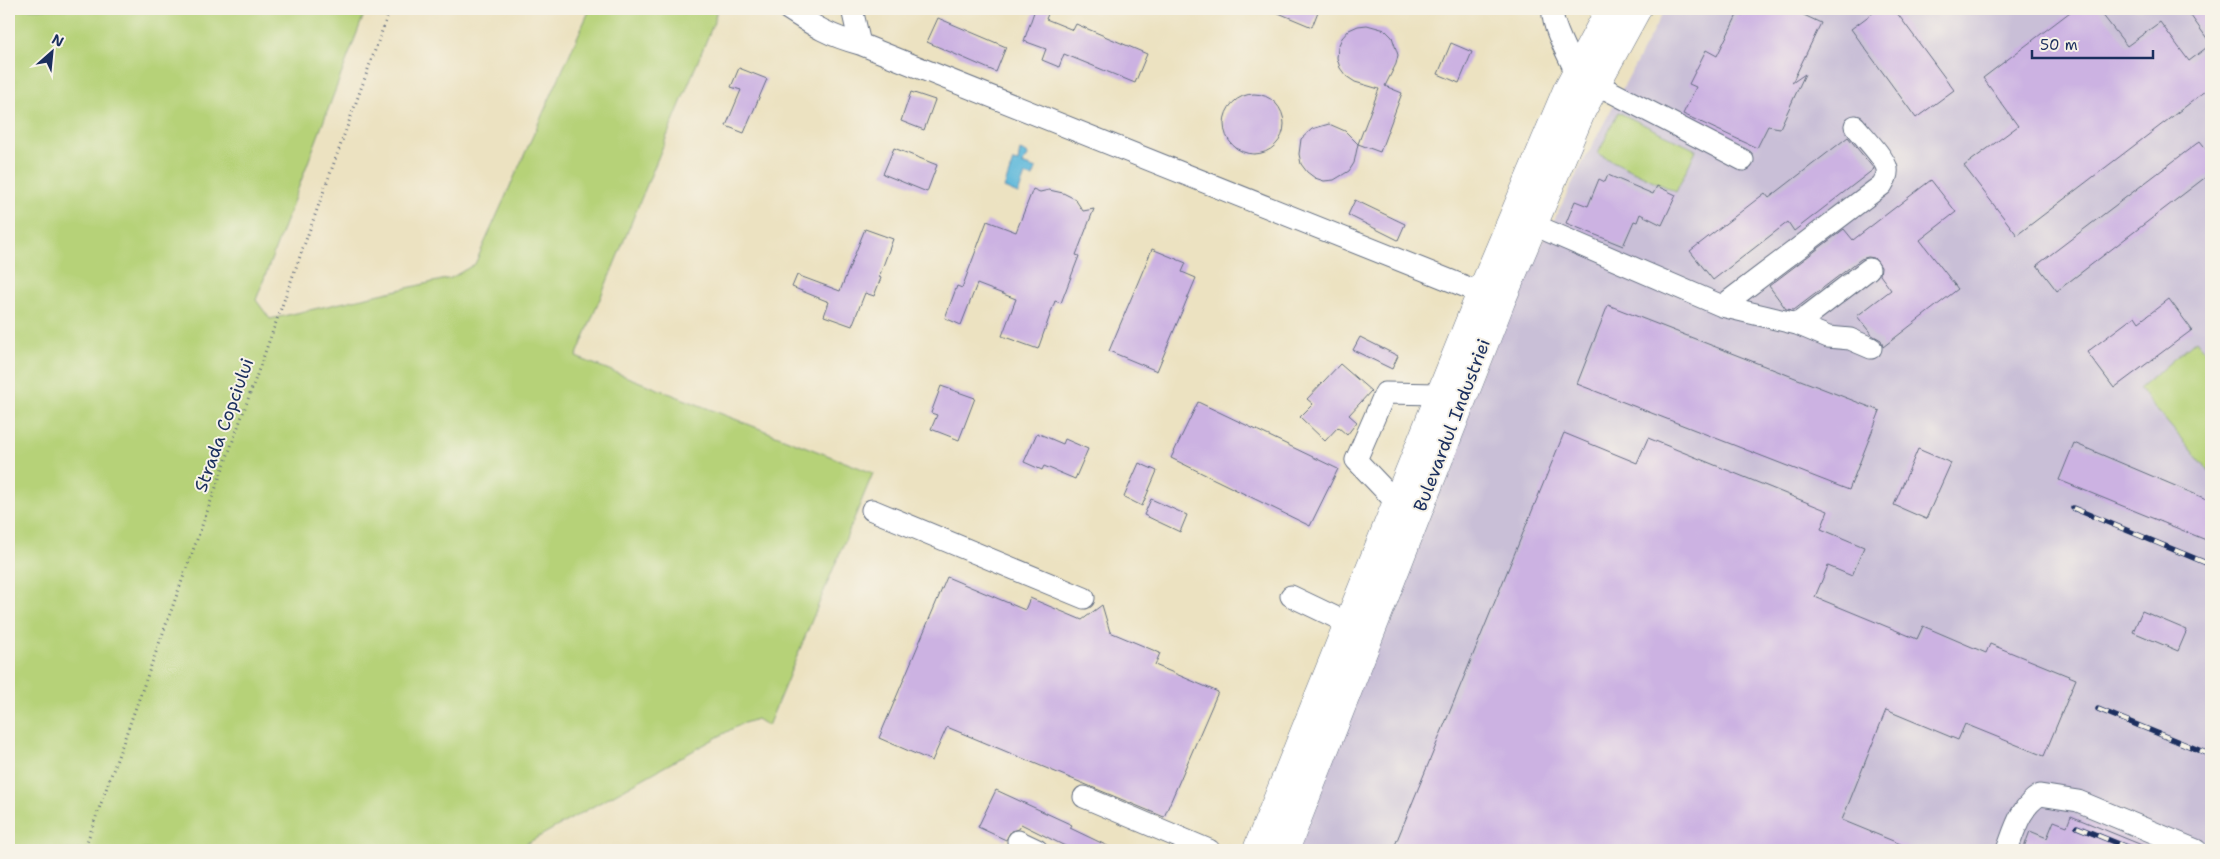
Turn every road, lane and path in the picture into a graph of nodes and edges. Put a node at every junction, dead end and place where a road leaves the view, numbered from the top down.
1 (390, 9) edge
2 (788, 9) edge
3 (852, 9) edge
4 (1554, 9) edge
5 (1596, 9) edge
6 (1610, 9) edge
7 (1637, 9) edge
8 (860, 44) junction
9 (1584, 73) junction
10 (1855, 126) dead end
11 (1743, 160) dead end
12 (1534, 225) junction
13 (1869, 270) dead end
14 (1491, 297) junction
15 (1722, 306) junction
16 (1798, 324) junction
17 (1871, 348) dead end
18 (1450, 398) junction
19 (1396, 502) junction
20 (872, 510) dead end
21 (1291, 596) dead end
22 (1084, 598) dead end
23 (1359, 628) junction
24 (1084, 797) dead end
25 (84, 850) edge
26 (1209, 850) edge
27 (1257, 850) edge
28 (1284, 850) edge
29 (2007, 850) edge
30 (2196, 850) edge

1 - 25 path, Strada Copciului
2 - 8 street
3 - 8 street
4 - 9 street
5 - 9 street
6 - 9 main road, Bulevardul Industriei
7 - 9 main road, Bulevardul Industriei
8 - 14 street
9 - 11 street
9 - 12 main road, Bulevardul Industriei
9 - 14 main road, Bulevardul Industriei
10 - 15 street
12 - 14 main road, Bulevardul Industriei
12 - 15 street
13 - 16 street
14 - 18 main road, Bulevardul Industriei
15 - 16 street
16 - 17 street
18 - 19 main road, Bulevardul Industriei
18 - 19 street
18 - 23 main road, Bulevardul Industriei
19 - 23 main road, Bulevardul Industriei
20 - 22 street
21 - 23 street
23 - 27 main road, Bulevardul Industriei
23 - 28 main road, Bulevardul Industriei
24 - 26 street
29 - 30 street

